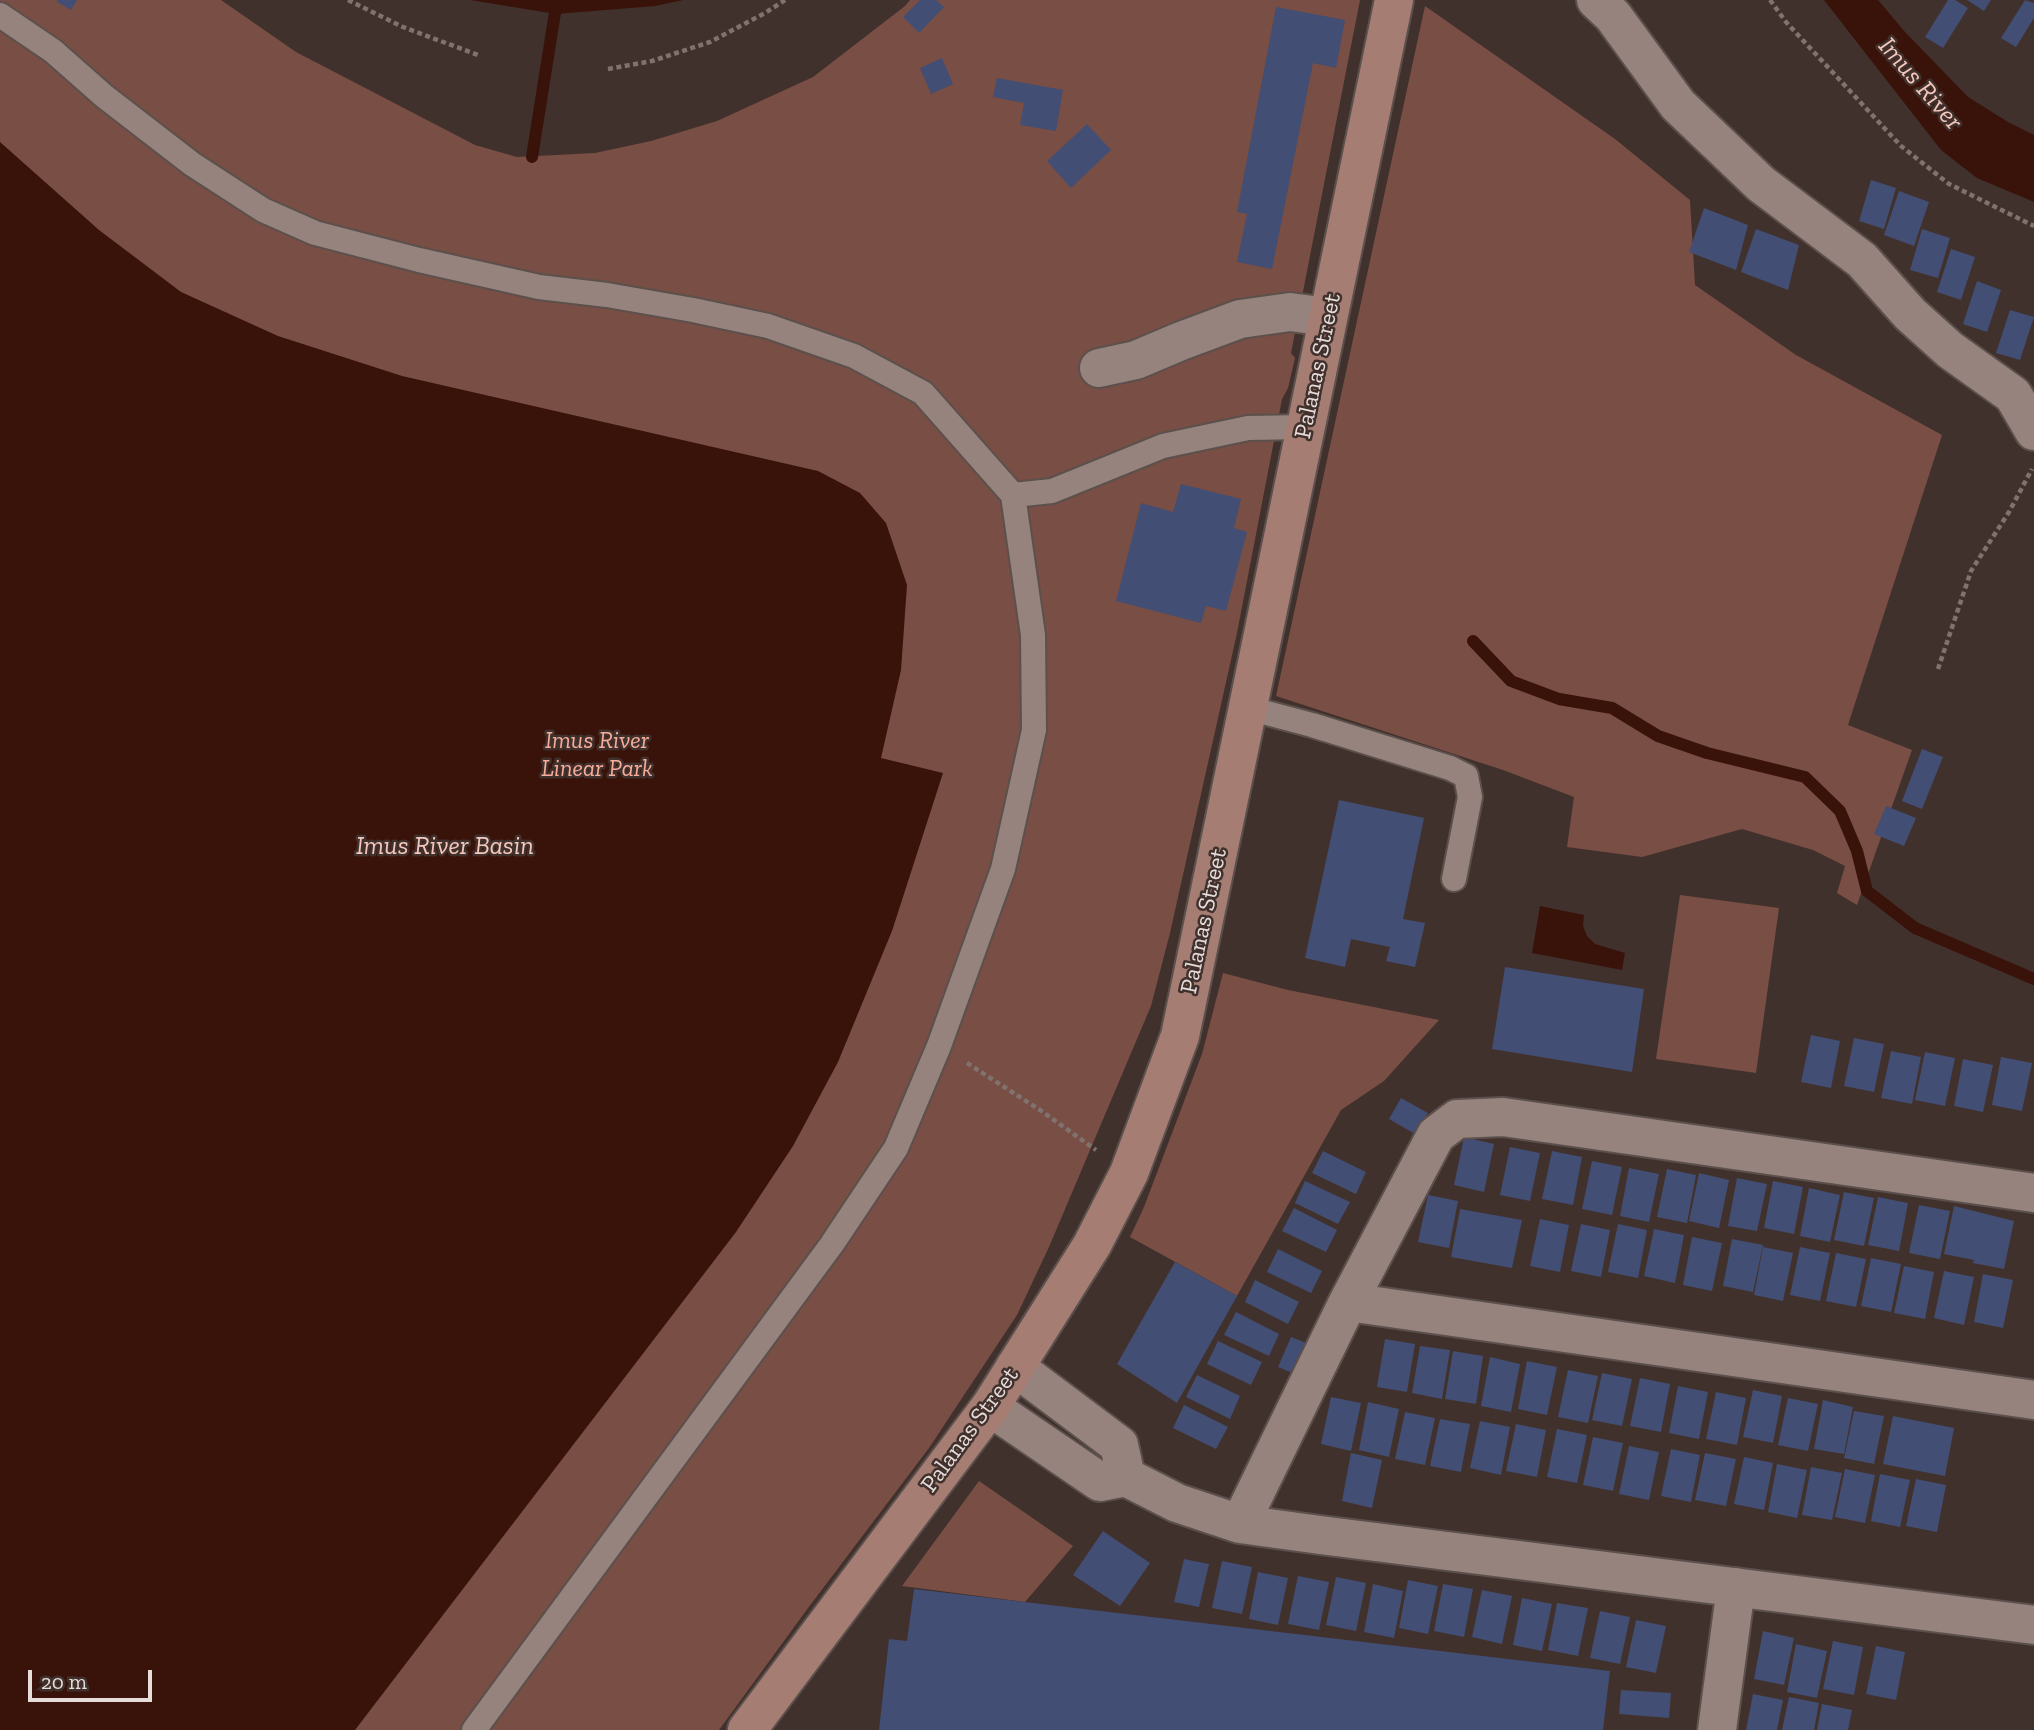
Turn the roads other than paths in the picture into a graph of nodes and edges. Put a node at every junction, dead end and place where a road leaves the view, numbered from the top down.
1 (1394, 0) edge
2 (1597, 0) edge
3 (0, 15) edge
4 (1328, 317) junction
5 (1099, 368) dead end
6 (1305, 427) junction
7 (2034, 431) edge
8 (1013, 495) junction
9 (1248, 708) junction
10 (1454, 879) dead end
11 (2034, 1193) edge
12 (1348, 1302) junction
13 (1015, 1367) junction
14 (2034, 1400) edge
15 (990, 1407) junction
16 (1126, 1477) junction
17 (1240, 1524) junction
18 (1736, 1587) junction
19 (2034, 1625) edge
20 (474, 1730) edge
21 (747, 1730) edge
22 (1717, 1730) edge

1 - 4 main road, Palanas Street
2 - 7 street
3 - 8 lane
4 - 5 street
4 - 6 main road, Palanas Street
6 - 8 lane
6 - 9 main road, Palanas Street
8 - 20 lane
9 - 10 lane
9 - 13 main road, Palanas Street
11 - 12 street
12 - 14 street
12 - 17 street
13 - 15 main road, Palanas Street
13 - 16 street
15 - 16 street
15 - 21 main road, Palanas Street
16 - 17 street
17 - 18 street
18 - 19 street
18 - 22 street

